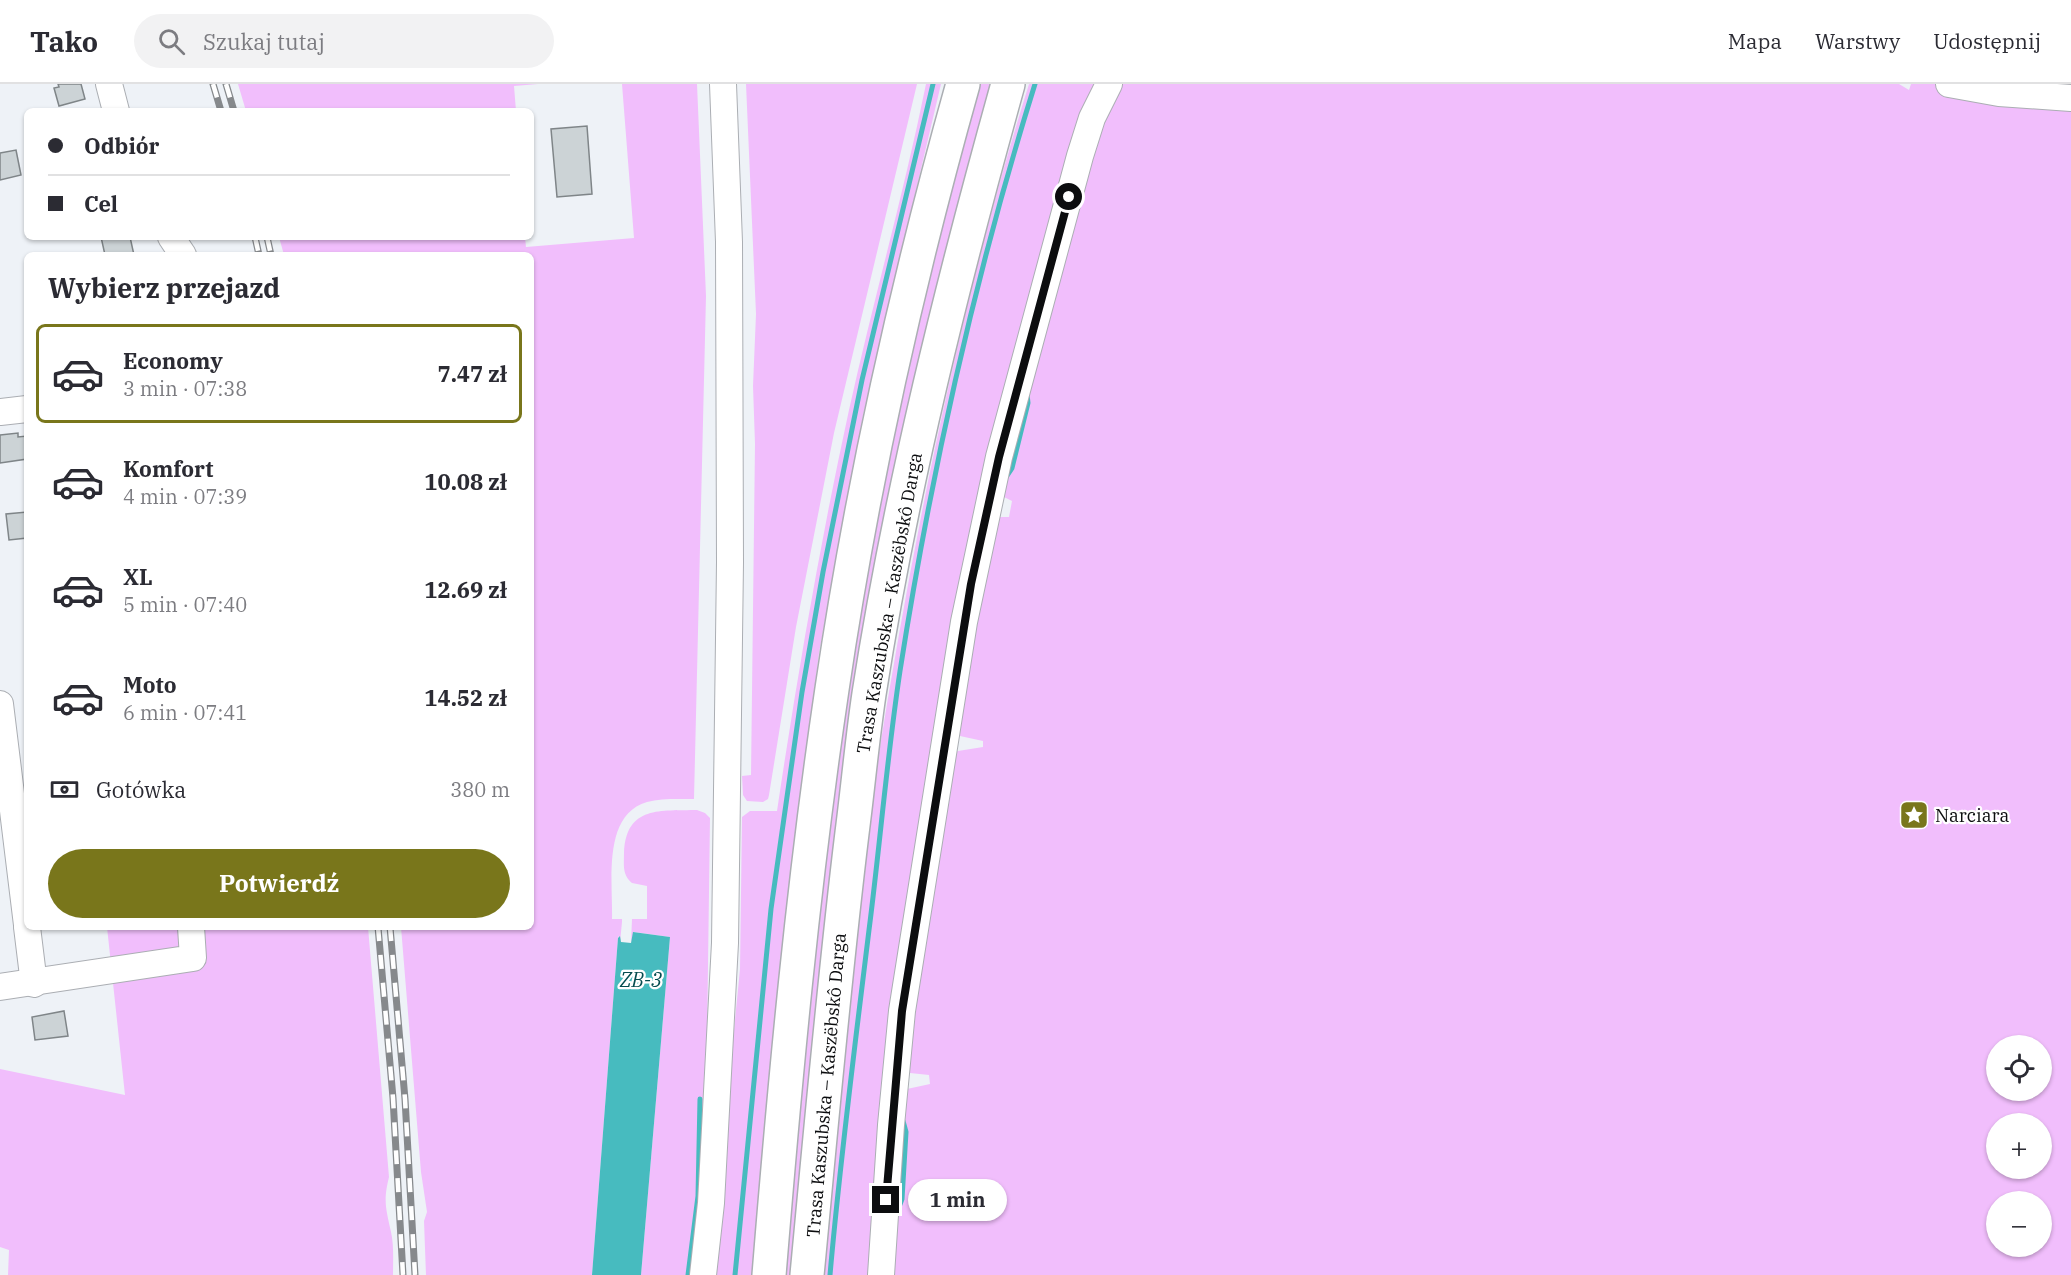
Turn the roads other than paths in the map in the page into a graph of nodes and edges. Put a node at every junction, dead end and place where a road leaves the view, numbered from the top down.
1 (109, 84) edge
2 (723, 84) edge
3 (963, 84) edge
4 (1008, 84) edge
5 (1109, 84) edge
6 (1949, 84) edge
7 (2071, 98) edge
8 (115, 108) edge
9 (24, 409) edge
10 (0, 412) edge
11 (0, 704) edge
12 (24, 901) edge
13 (27, 930) edge
14 (191, 930) edge
15 (34, 984) junction
16 (0, 987) edge
17 (704, 1275) edge
18 (769, 1275) edge
19 (807, 1275) edge
20 (881, 1275) edge

1 - 8 street
2 - 17 street
3 - 18 highway
4 - 19 highway, Trasa Kaszubska – Kaszëbskô Darga
5 - 20 street
6 - 7 street
9 - 10 street
11 - 12 street
13 - 15 street
14 - 15 street
15 - 16 street

